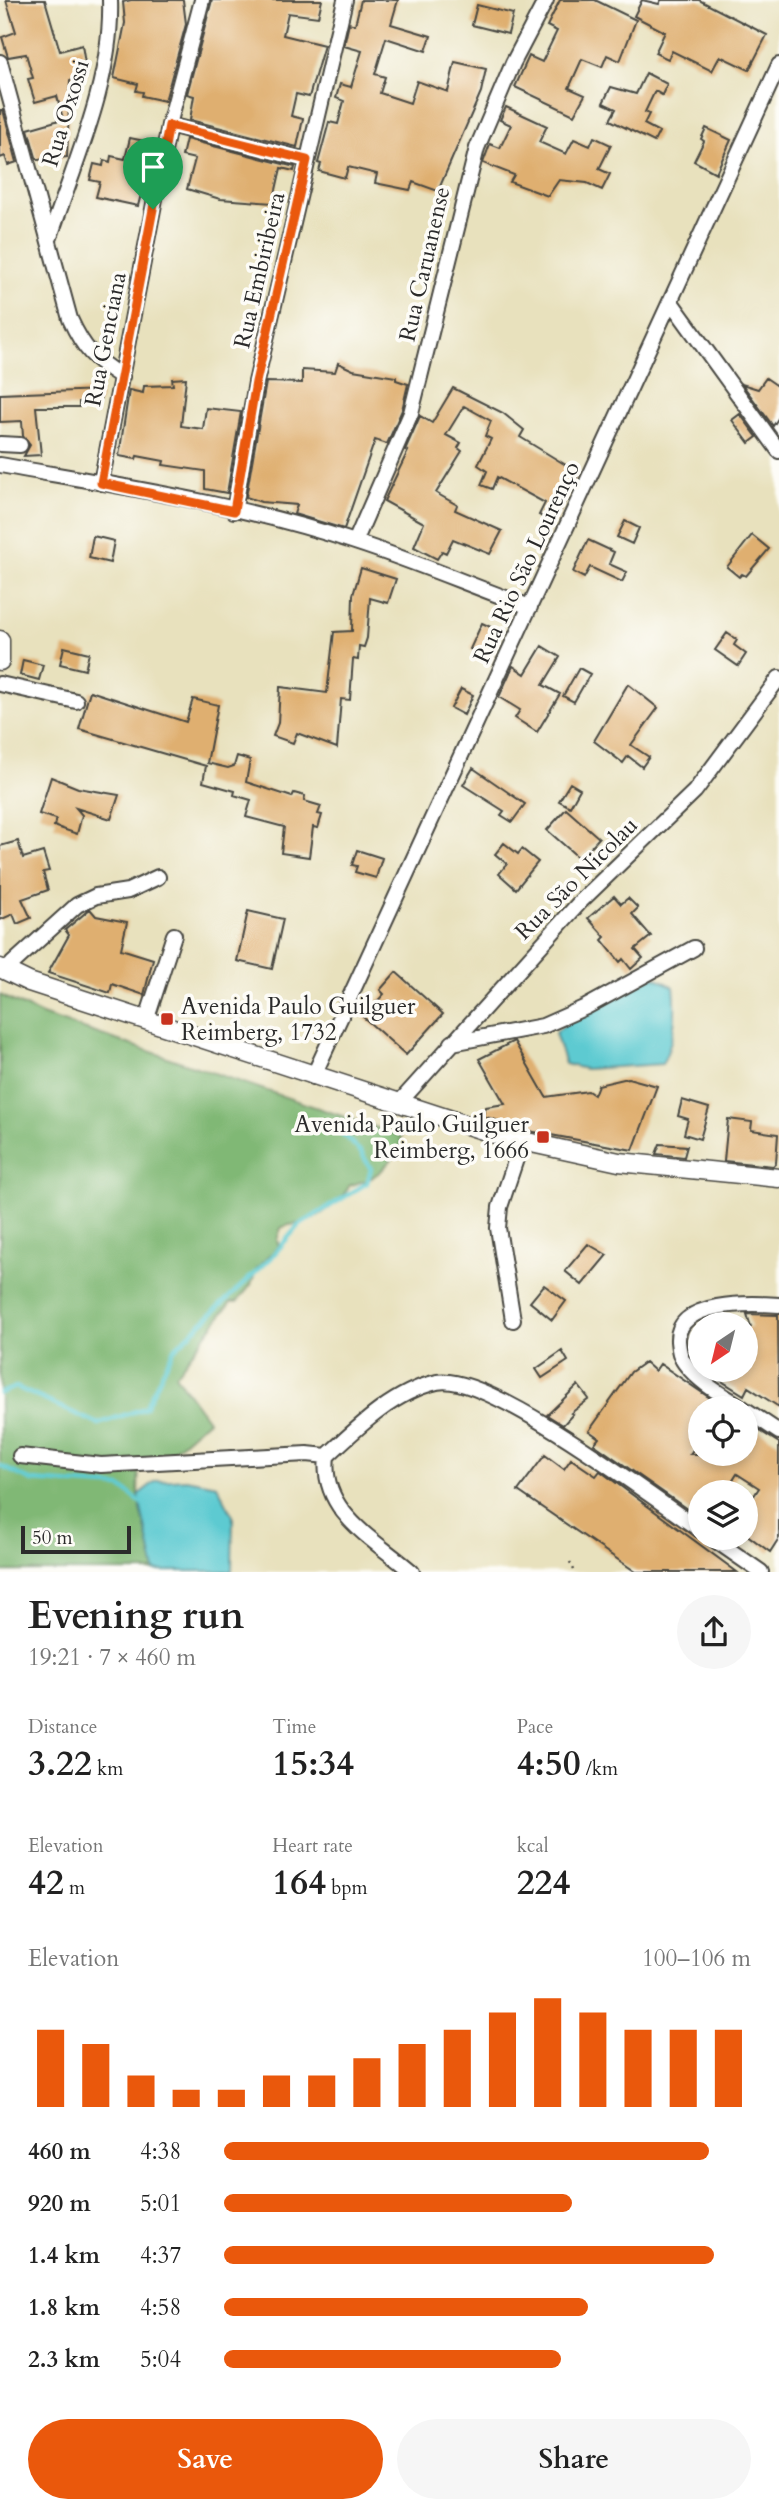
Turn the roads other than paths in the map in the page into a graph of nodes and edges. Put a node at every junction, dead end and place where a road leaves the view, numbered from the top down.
1 (110, 0) edge
2 (201, 0) edge
3 (345, 0) edge
4 (546, 0) edge
5 (0, 62) edge
6 (779, 65) edge
7 (3, 84) edge
8 (169, 125) junction
9 (307, 160) junction
10 (50, 237) junction
11 (671, 302) junction
12 (122, 377) junction
13 (0, 444) edge
14 (20, 445) dead end
15 (779, 451) edge
16 (0, 465) edge
17 (101, 483) junction
18 (234, 511) junction
19 (355, 542) junction
20 (530, 607) junction
21 (0, 640) edge
22 (0, 661) edge
23 (779, 678) edge
24 (0, 684) edge
25 (76, 701) dead end
26 (158, 877) dead end
27 (174, 935) dead end
28 (694, 948) dead end
29 (4, 962) edge
30 (146, 1021) junction
31 (452, 1043) junction
32 (313, 1077) junction
33 (398, 1104) junction
34 (522, 1141) junction
35 (779, 1178) edge
36 (779, 1305) edge
37 (513, 1320) dead end
38 (724, 1396) edge
39 (758, 1418) edge
40 (779, 1432) edge
41 (20, 1456) dead end
42 (327, 1456) junction
43 (688, 1522) edge
44 (729, 1550) edge
45 (412, 1572) edge
46 (761, 1572) edge

1 - 10 street, Rua Oxossi
2 - 8 street, Rua Genciana
3 - 9 street, Rua Embiribeira
4 - 19 street, Rua Caruanense
5 - 7 street
6 - 11 street, Rua Rio São Lourenço
7 - 10 street
8 - 9 street
8 - 12 street, Rua Genciana
9 - 18 street, Rua Embiribeira
10 - 12 street
11 - 15 street
11 - 20 street, Rua Rio São Lourenço
12 - 17 street, Rua Genciana
13 - 14 street
16 - 17 street
17 - 18 street
18 - 19 street
19 - 20 street
20 - 32 street, Rua Rio São Lourenço
21 - 22 main road
23 - 31 street, Rua São Nicolau
24 - 25 street
26 - 29 street
27 - 30 street
28 - 31 street
29 - 30 main road
30 - 32 main road
31 - 33 street, Rua São Nicolau
32 - 33 main road
33 - 34 main road
34 - 35 main road
34 - 37 street
36 - 38 street
39 - 40 street
41 - 42 street
42 - 43 street
42 - 45 street
44 - 46 street

